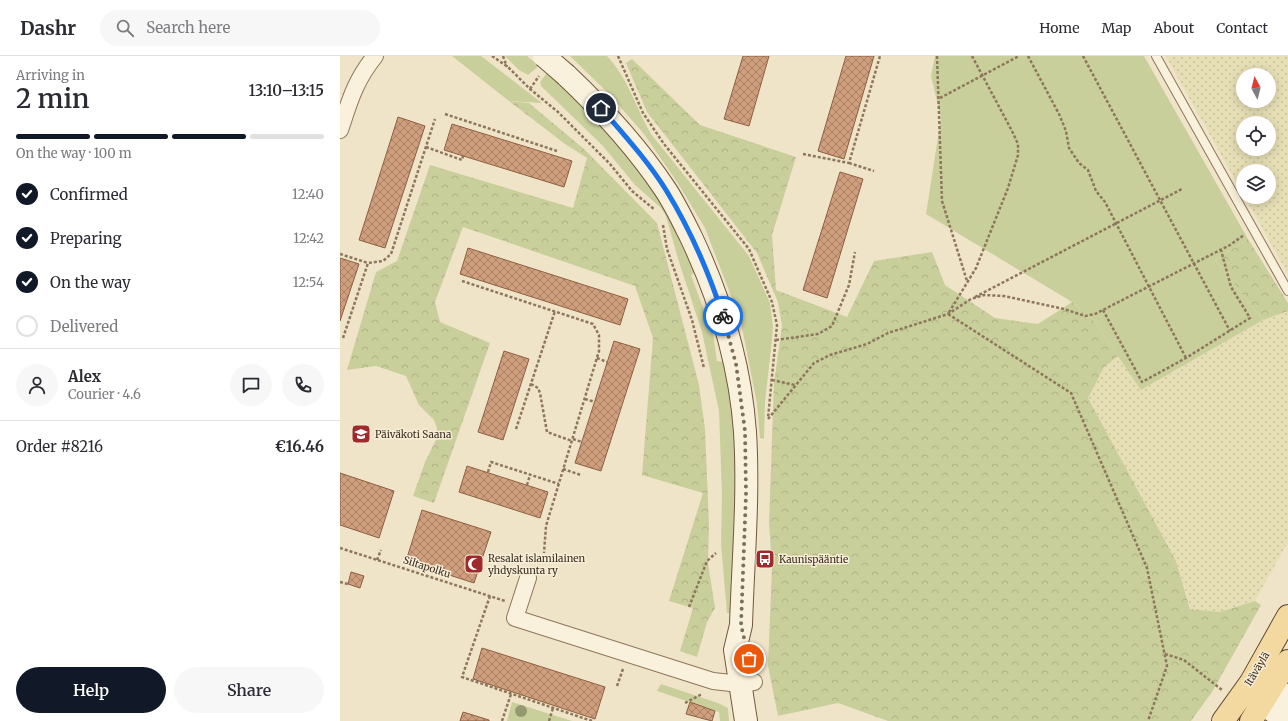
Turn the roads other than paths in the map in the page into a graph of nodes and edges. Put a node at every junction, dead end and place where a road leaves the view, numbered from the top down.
1 (375, 56) edge
2 (1156, 56) edge
3 (543, 64) edge
4 (340, 130) edge
5 (1288, 291) edge
6 (528, 578) dead end
7 (1288, 616) edge
8 (1288, 661) edge
9 (1251, 682) junction
10 (747, 683) junction
11 (1268, 702) edge
12 (746, 721) edge
13 (760, 721) edge
14 (1223, 721) edge
15 (1288, 721) edge

1 - 4 street
2 - 5 lane
3 - 10 main road, bridge
6 - 10 street
7 - 9 main road, Itäväylä
8 - 11 main road
9 - 11 main road
9 - 14 main road, Itäväylä
10 - 12 main road
10 - 13 main road
11 - 15 main road

